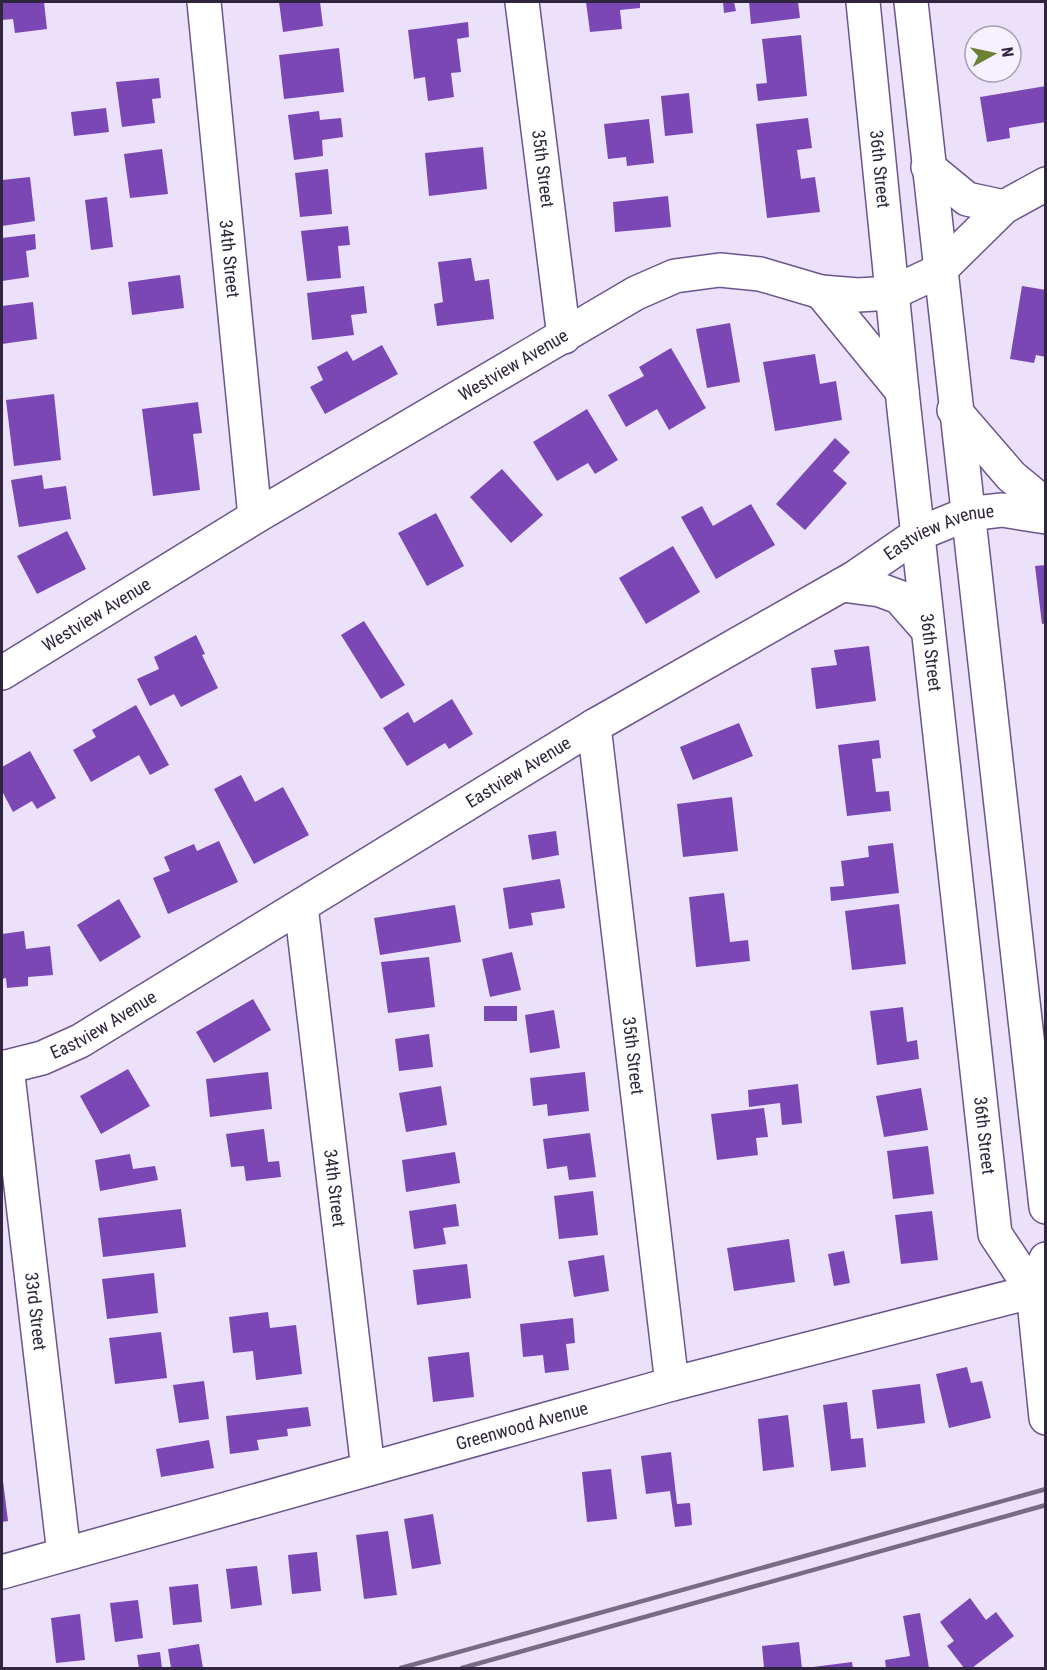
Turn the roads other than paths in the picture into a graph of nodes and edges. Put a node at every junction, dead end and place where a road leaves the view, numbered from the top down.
1 (204, 2) edge
2 (522, 2) edge
3 (863, 2) edge
4 (911, 2) edge
5 (928, 167) junction
6 (1046, 184) edge
7 (1004, 207) junction
8 (939, 271) junction
9 (821, 292) junction
10 (892, 293) junction
11 (564, 337) junction
12 (902, 392) junction
13 (954, 410) junction
14 (1046, 505) edge
15 (967, 514) junction
16 (255, 517) junction
17 (1046, 517) edge
18 (918, 534) junction
19 (842, 585) junction
20 (928, 630) junction
21 (2, 673) edge
22 (594, 726) junction
23 (302, 906) junction
24 (4, 1067) edge
25 (1046, 1206) edge
26 (1046, 1259) edge
27 (1039, 1289) edge
28 (672, 1384) junction
29 (1046, 1418) edge
30 (368, 1469) junction
31 (64, 1554) junction
32 (2, 1572) edge

1 - 16 street, 34th Street
2 - 11 street, 35th Street
3 - 10 street, 36th Street
4 - 5 street
5 - 7 street
5 - 8 street
6 - 7 street, Westview Avenue
7 - 8 street, Westview Avenue
8 - 10 street, Westview Avenue
8 - 13 street
9 - 10 street, Westview Avenue
9 - 11 street, Westview Avenue
9 - 12 street
10 - 12 street, 36th Street
11 - 16 street, Westview Avenue
12 - 18 street, 36th Street
13 - 14 street
13 - 15 street
15 - 17 street, Eastview Avenue
15 - 18 street, Eastview Avenue
15 - 25 street
16 - 21 street, Westview Avenue
18 - 19 street, Eastview Avenue
18 - 20 street, 36th Street
19 - 20 street
19 - 22 street, Eastview Avenue
20 - 27 street, 36th Street
22 - 23 street, Eastview Avenue
22 - 28 street, 35th Street
23 - 24 street, Eastview Avenue
23 - 30 street, 34th Street
24 - 31 street, 33rd Street
26 - 27 street, 36th Street
27 - 28 street, Greenwood Avenue
27 - 29 street, 36th Street
28 - 30 street, Greenwood Avenue
30 - 31 street, Greenwood Avenue
31 - 32 street, Greenwood Avenue

